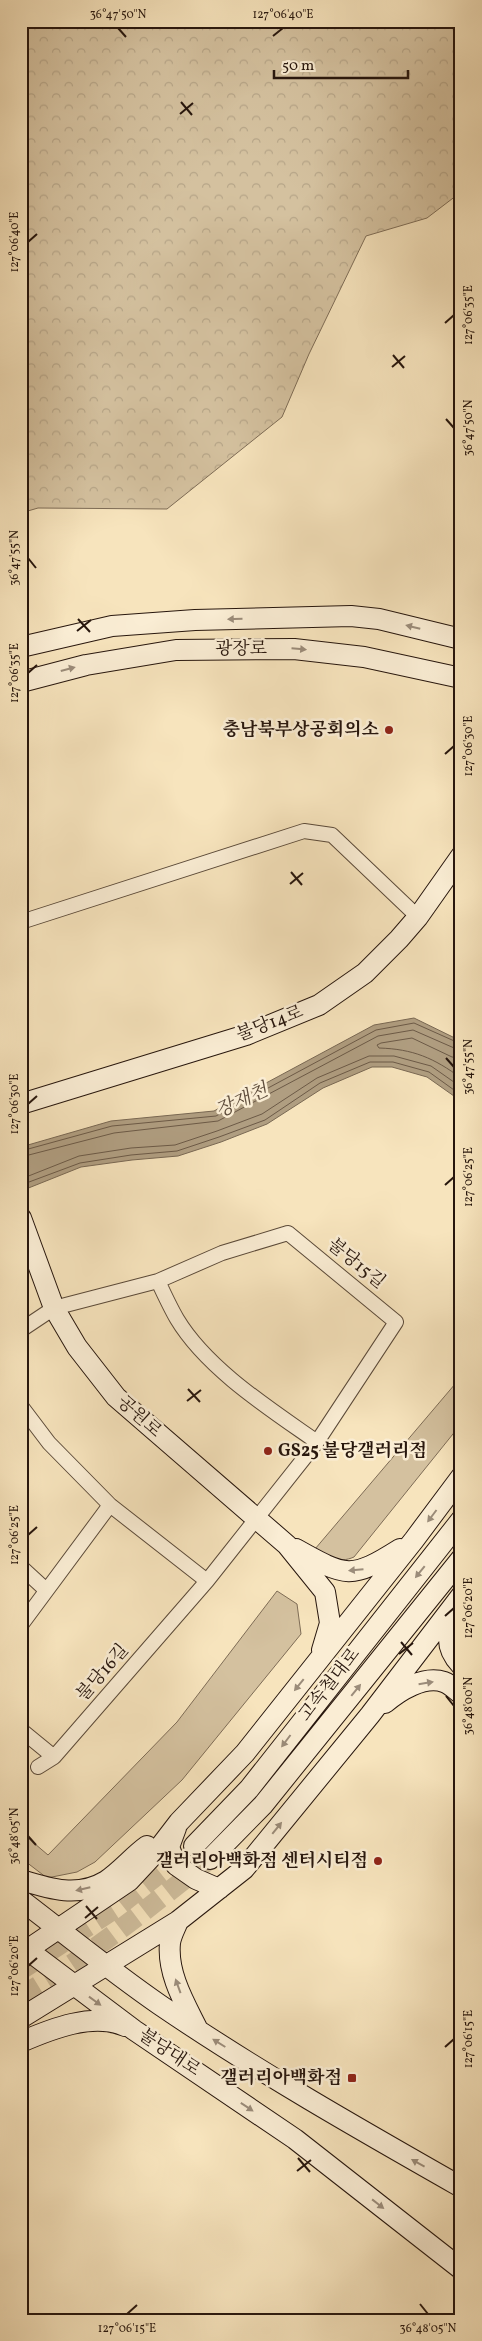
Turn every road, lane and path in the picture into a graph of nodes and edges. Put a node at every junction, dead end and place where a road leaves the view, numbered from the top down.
1 (461, 639) edge
2 (21, 647) edge
3 (461, 678) edge
4 (21, 682) edge
5 (461, 856) edge
6 (418, 918) junction
7 (21, 922) edge
8 (21, 1104) edge
9 (21, 1218) edge
10 (158, 1281) junction
11 (54, 1308) junction
12 (21, 1330) edge
13 (21, 1406) edge
14 (317, 1442) junction
15 (461, 1477) edge
16 (110, 1505) junction
17 (256, 1518) junction
18 (461, 1520) edge
19 (414, 1540) junction
20 (287, 1545) junction
21 (461, 1559) edge
22 (21, 1567) edge
23 (207, 1581) junction
24 (46, 1590) junction
25 (461, 1596) edge
26 (461, 1603) edge
27 (21, 1625) edge
28 (319, 1660) junction
29 (461, 1665) edge
30 (461, 1694) edge
31 (370, 1715) junction
32 (21, 1730) edge
33 (54, 1757) junction
34 (38, 1767) dead end
35 (179, 1822) junction
36 (194, 1846) tunnel mouth
37 (210, 1859) tunnel mouth
38 (21, 1880) edge
39 (219, 1889) junction
40 (21, 1900) edge
41 (178, 1920) junction
42 (60, 1930) junction
43 (24, 1950) edge
44 (107, 1966) junction
45 (75, 1987) junction
46 (21, 2018) edge
47 (134, 2030) junction
48 (198, 2030) junction
49 (21, 2042) edge
50 (461, 2187) edge
51 (461, 2270) edge

1 -> 2 main road, 광장로
4 -> 3 main road, 광장로
5 - 6 main road, 불당14로
6 - 7 street
6 - 8 main road, 불당14로
9 - 11 main road, 공원로
10 - 11 street, 불당15길
10 - 14 street
10 - 14 street, 불당15길
11 - 12 street
11 - 17 main road, 공원로
13 - 16 street
14 - 17 street, 불당15길
15 -> 19 main road
16 - 23 street
16 - 24 street
17 - 20 main road, 공원로
17 - 23 street, 불당16길
18 -> 36 main road, 고속철대로
19 -> 20 main road
19 - 28 main road
20 - 28 main road
37 -> 21 main road, 고속철대로
22 - 24 street
23 - 33 street, 불당16길
24 - 27 street
25 - 31 main road
26 - 29 main road
28 -> 35 main road
31 -> 30 main road
39 -> 31 main road
32 - 33 street
33 - 34 street, 불당16길
35 -> 38 main road
35 - 39 main road
35 - 42 main road
39 - 41 main road
40 - 42 main road, 불당대로
41 - 44 main road
48 -> 41 main road
42 - 43 main road
42 - 44 main road, 불당대로
43 - 45 main road, 불당대로
44 - 45 main road
44 - 48 main road, 불당대로
45 - 46 main road
45 -> 47 main road, 불당대로
47 - 49 main road
47 -> 51 main road, 불당대로
50 -> 48 main road, 불당대로

